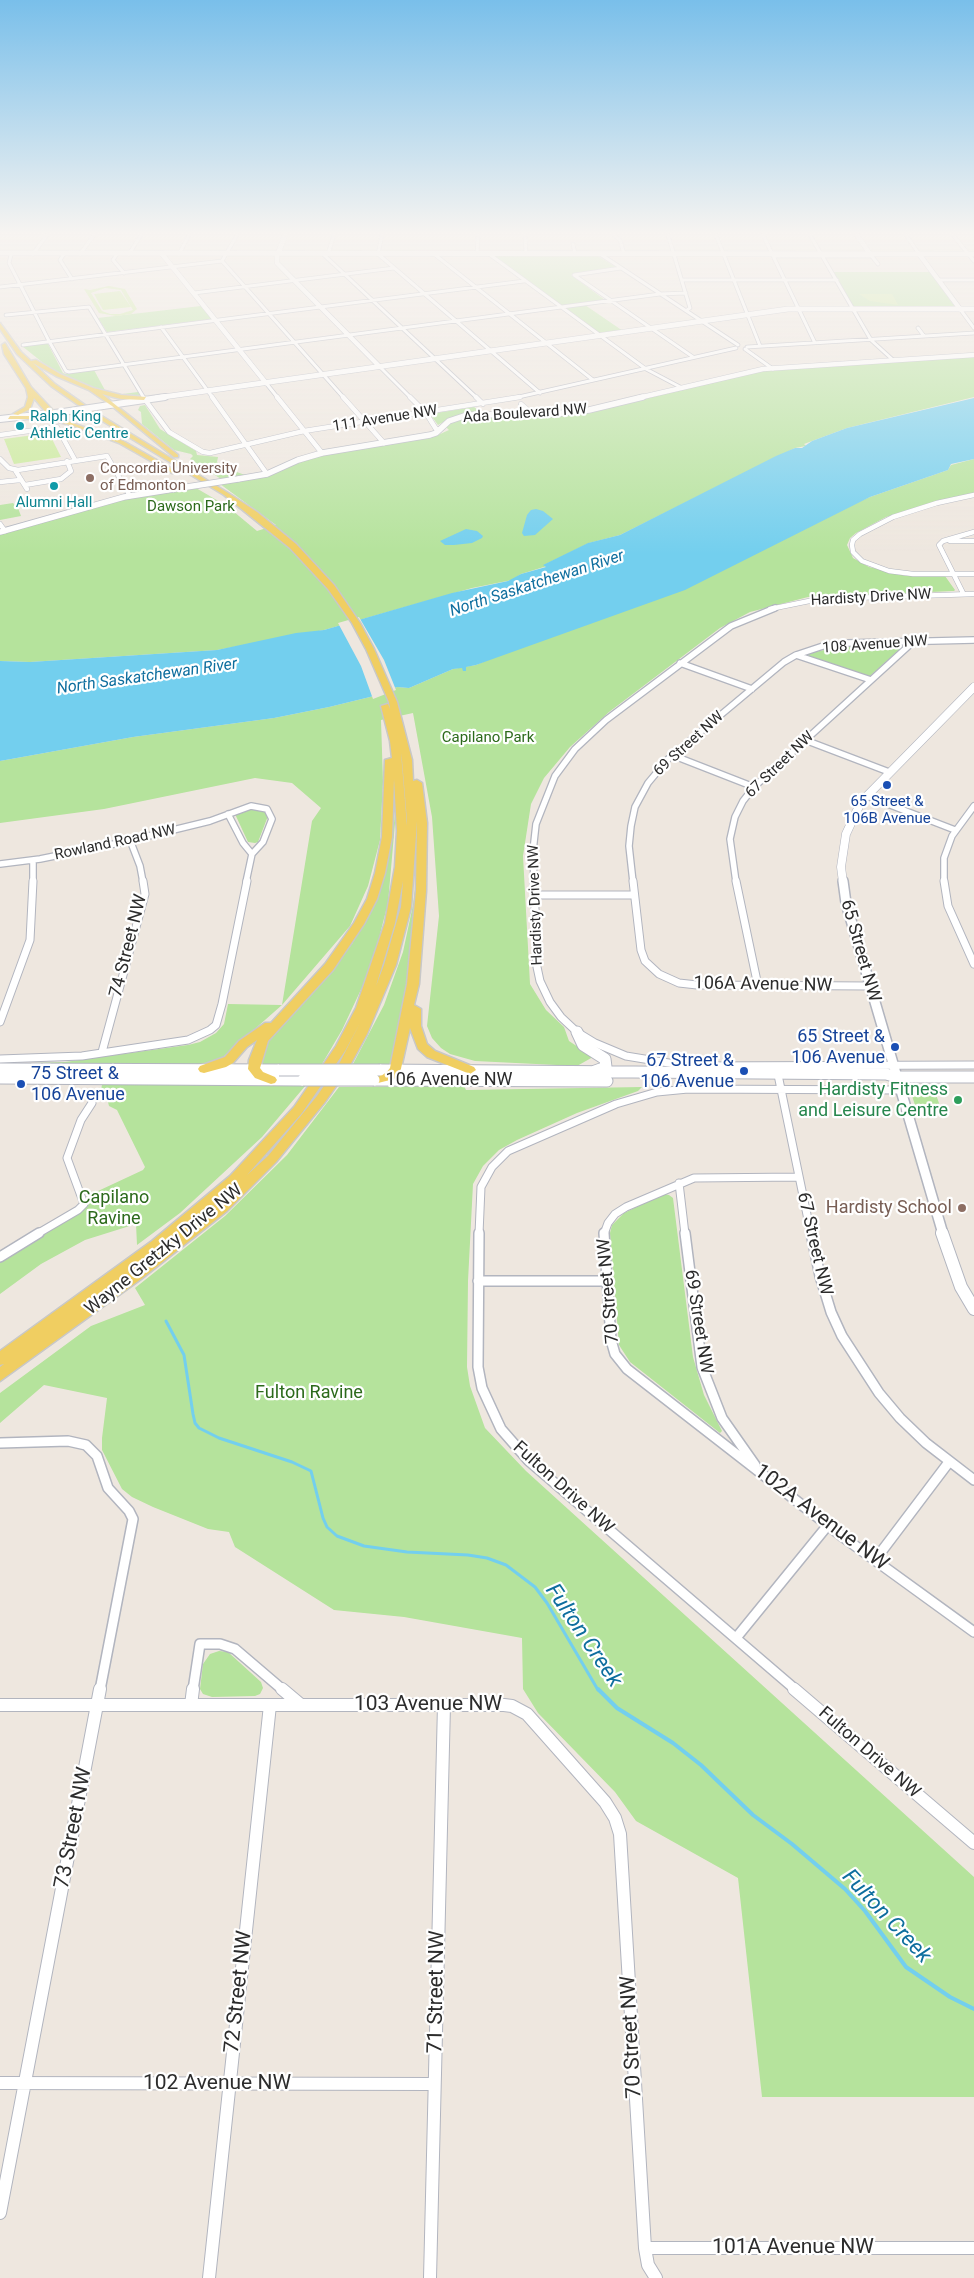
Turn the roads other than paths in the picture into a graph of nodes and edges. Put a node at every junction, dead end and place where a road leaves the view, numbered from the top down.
1 (2, 341) edge
2 (11, 341) edge
3 (47, 341) edge
4 (49, 341) edge
5 (110, 341) edge
6 (171, 341) edge
7 (233, 341) edge
8 (306, 341) edge
9 (355, 341) edge
10 (416, 341) edge
11 (480, 341) edge
12 (543, 341) edge
13 (564, 341) edge
14 (607, 341) edge
15 (670, 341) edge
16 (730, 341) edge
17 (758, 341) edge
18 (847, 341) edge
19 (873, 341) edge
20 (295, 343) junction
21 (815, 343) joint
22 (546, 344) junction
23 (13, 345) junction
24 (23, 345) dead end
25 (5, 346) junction
26 (760, 346) junction
27 (737, 347) junction
28 (746, 348) junction
29 (240, 350) junction
30 (491, 351) junction
31 (974, 355) edge
32 (693, 357) junction
33 (183, 358) junction
34 (434, 359) junction
35 (894, 360) junction
36 (125, 365) junction
37 (380, 367) junction
38 (772, 368) junction
39 (646, 369) junction
40 (324, 375) junction
41 (593, 380) junction
42 (266, 383) junction
43 (29, 388) junction
44 (682, 388) junction
45 (90, 389) junction
46 (206, 391) junction
47 (540, 393) junction
48 (522, 398) junction
49 (145, 399) junction
50 (506, 401) junction
51 (134, 402) junction
52 (112, 403) junction
53 (483, 404) junction
54 (521, 404) junction
55 (478, 405) junction
56 (50, 412) junction
57 (526, 412) junction
58 (426, 413) junction
59 (16, 414) junction
60 (487, 415) junction
61 (0, 416) edge
62 (128, 417) junction
63 (10, 418) junction
64 (0, 420) edge
65 (65, 422) junction
66 (365, 422) junction
67 (439, 430) junction
68 (304, 431) junction
69 (0, 436) edge
70 (384, 442) junction
71 (245, 445) junction
72 (322, 453) junction
73 (0, 460) edge
74 (75, 460) junction
75 (67, 461) junction
76 (15, 470) junction
77 (266, 474) junction
78 (20, 480) junction
79 (0, 482) edge
80 (202, 483) junction
81 (974, 495) edge
82 (130, 496) junction
83 (0, 524) edge
84 (2, 532) edge
85 (972, 533) edge
86 (943, 541) junction
87 (974, 541) edge
88 (952, 574) junction
89 (974, 574) edge
90 (962, 593) junction
91 (974, 594) edge
92 (974, 640) edge
93 (914, 642) junction
94 (796, 655) junction
95 (680, 663) junction
96 (870, 680) junction
97 (974, 687) edge
98 (752, 689) junction
99 (393, 718) junction
100 (805, 740) junction
101 (672, 755) junction
102 (889, 772) junction
103 (754, 787) junction
104 (866, 796) junction
105 (974, 806) edge
106 (971, 813) edge
107 (228, 814) junction
108 (955, 830) junction
109 (130, 840) junction
110 (252, 854) junction
111 (33, 860) junction
112 (0, 864) edge
113 (535, 895) junction
114 (634, 895) junction
115 (974, 964) edge
116 (659, 974) joint
117 (413, 984) junction
118 (758, 986) junction
119 (870, 986) junction
120 (283, 1016) junction
121 (0, 1022) edge
122 (577, 1032) junction
123 (102, 1052) junction
124 (0, 1059) edge
125 (974, 1065) edge
126 (893, 1066) junction
127 (0, 1069) edge
128 (204, 1069) junction
129 (254, 1069) junction
130 (396, 1070) junction
131 (470, 1070) junction
132 (587, 1072) junction
133 (275, 1075) junction
134 (377, 1075) junction
135 (779, 1077) junction
136 (974, 1077) edge
137 (0, 1078) edge
138 (897, 1078) junction
139 (900, 1090) junction
140 (92, 1103) dead end
141 (799, 1177) junction
142 (679, 1183) junction
143 (0, 1257) edge
144 (478, 1281) junction
145 (607, 1281) junction
146 (974, 1309) edge
147 (0, 1359) edge
148 (0, 1375) edge
149 (668, 1402) joint
150 (0, 1443) edge
151 (949, 1462) junction
152 (762, 1474) junction
153 (974, 1480) edge
154 (828, 1525) junction
155 (875, 1560) junction
156 (974, 1632) edge
157 (736, 1638) junction
158 (0, 1705) edge
159 (98, 1705) junction
160 (191, 1705) junction
161 (270, 1705) junction
162 (301, 1705) junction
163 (444, 1705) junction
164 (619, 1827) joint
165 (974, 1843) edge
166 (25, 2083) junction
167 (0, 2084) edge
168 (230, 2084) junction
169 (434, 2084) junction
170 (0, 2213) edge
171 (645, 2248) junction
172 (974, 2248) edge
173 (209, 2278) edge
174 (430, 2278) edge
175 (656, 2278) edge

1 - 25 main road, Wayne Gretzky Drive NW
2 - 23 main road, Wayne Gretzky Drive NW
3 - 24 street
4 - 36 street
5 - 36 street
6 - 33 street
7 - 29 street
8 - 20 street
9 - 37 street
10 - 34 street
11 - 30 street
12 - 22 street
13 - 22 main road
14 - 39 street
15 - 32 street
16 - 27 street
17 - 26 street
18 - 21 street
19 - 35 street
20 - 29 street
20 - 40 street
21 - 26 street
22 - 30 main road
22 - 41 street
23 - 45 main road
23 - 80 main road, Wayne Gretzky Drive NW
25 - 43 main road
25 - 80 main road, Wayne Gretzky Drive NW
26 - 28 street
27 - 28 street
27 - 32 street, 111 Avenue NW
28 - 38 street
29 - 33 street
29 - 42 street
30 - 34 main road
30 - 47 street
31 - 35 street, Ada Boulevard NW
32 - 39 street, 111 Avenue NW
33 - 36 street
33 - 46 street
34 - 37 main road
34 - 53 street
35 - 38 street, Ada Boulevard NW
36 - 49 street
37 - 40 main road
37 - 58 street
38 - 44 street, Ada Boulevard NW
39 - 41 street, 111 Avenue NW
39 - 44 street
40 - 42 main road
40 - 66 street
41 - 47 street, 111 Avenue NW
42 - 46 main road
42 - 68 street
43 - 56 main road
43 - 59 main road
44 - 57 street, Ada Boulevard NW
45 - 49 main road
45 - 52 main road
46 - 49 main road
46 - 71 street
47 - 48 street, 111 Avenue NW
48 - 50 street, 111 Avenue NW
48 - 54 street
49 - 51 main road
49 - 52 main road
49 - 71 street, 111 Avenue NW
50 - 53 street, 111 Avenue NW
50 - 54 street
51 - 52 main road
51 - 62 main road
52 - 56 main road, bridge
52 - 62 main road
53 - 55 street, 111 Avenue NW
54 - 57 street
55 - 58 street, 111 Avenue NW
55 - 60 street
56 - 59 main road
56 - 63 main road
56 - 65 main road
57 - 60 street, Ada Boulevard NW
58 - 66 street, 111 Avenue NW
58 - 67 street
59 - 61 main road
60 - 67 street, Ada Boulevard NW
62 - 80 main road
63 - 64 main road
63 - 65 main road
65 - 80 main road
66 - 68 street, 111 Avenue NW
66 - 70 street
67 - 70 street, Ada Boulevard NW
68 - 71 street, 111 Avenue NW
68 - 72 street
69 - 74 street
70 - 72 street, Ada Boulevard NW
71 - 77 street
72 - 77 street, Ada Boulevard NW
73 - 76 street
74 - 75 street
74 - 82 street
75 - 76 street
75 - 78 street
76 - 78 street
77 - 82 street, Ada Boulevard NW, bridge
78 - 79 street
80 - 99 main road, Wayne Gretzky Drive NW
81 - 88 street
82 - 84 street, Ada Boulevard NW
83 - 84 street
85 - 86 street
85 - 87 street
86 - 87 street
86 - 88 street
88 - 89 street
88 - 90 street
90 - 91 street, Hardisty Drive NW
90 - 95 street, Hardisty Drive NW
92 - 93 street, 108 Avenue NW
93 - 94 street, 108 Avenue NW
93 - 96 street, 67 Street NW
94 - 96 street, 108 Avenue NW
94 - 98 street, 69 Street NW
95 - 98 street
95 - 113 street, Hardisty Drive NW
96 - 100 street, 67 Street NW
97 - 102 street, 65 Street NW
98 - 101 street, 69 Street NW
99 - 117 main road
99 - 120 main road
99 - 147 main road, Wayne Gretzky Drive NW
99 - 148 main road, Wayne Gretzky Drive NW
100 - 102 street
100 - 103 street, 67 Street NW
101 - 103 street
101 - 114 street, 69 Street NW
102 - 104 street, 65 Street NW
103 - 118 street, 67 Street NW
104 - 108 street
104 - 119 street, 65 Street NW
105 - 106 street
106 - 108 street
107 - 109 street, Rowland Road NW
107 - 110 street
107 - 110 street, Rowland Road NW
108 - 115 street
109 - 111 street, Rowland Road NW
109 - 123 street, 74 Street NW
110 - 123 street, Rowland Road NW
111 - 112 street, Rowland Road NW
111 - 121 street
113 - 114 street
113 - 122 street, Hardisty Drive NW
114 - 116 street, 69 Street NW
116 - 118 street, 106A Avenue NW
117 - 130 main road
117 - 131 main road
118 - 119 street, 106A Avenue NW
119 - 126 street, 65 Street NW
120 - 128 main road
120 - 129 main road
122 - 132 main road
122 - 135 street, Hardisty Drive NW
123 - 124 street
125 - 126 street
126 - 135 street, Hardisty Drive NW
126 - 138 street, 65 Street NW
127 - 128 main road
128 - 129 main road
129 - 133 main road
130 - 131 main road, 106 Avenue NW
130 - 134 main road
131 - 132 main road, 106 Avenue NW
132 - 135 main road, 106 Avenue NW
133 - 134 main road, 106 Avenue NW, bridge
133 - 137 main road, 106 Avenue NW
134 - 135 main road, 106 Avenue NW
135 - 138 main road, 106 Avenue NW
135 - 139 street, 106 Avenue NW
135 - 141 street, 67 Street NW
135 - 144 street, Fulton Drive NW
136 - 138 main road, 106 Avenue NW
138 - 139 street, 65 Street NW
139 - 146 street, 65 Street NW
140 - 143 street
141 - 142 street
141 - 151 street, 67 Street NW
142 - 145 street, 70 Street NW
142 - 152 street, 69 Street NW
144 - 145 street
144 - 157 street, Fulton Drive NW
145 - 149 street, 70 Street NW
149 - 152 street, 102A Avenue NW
150 - 159 street, 73 Street NW
151 - 153 street
151 - 155 street
152 - 154 street, 102A Avenue NW
154 - 155 street, 102A Avenue NW
154 - 157 street
155 - 156 street, 102A Avenue NW
157 - 165 street, Fulton Drive NW
158 - 159 street, 103 Avenue NW
159 - 160 street, 103 Avenue NW
159 - 166 street, 73 Street NW
160 - 161 street, 103 Avenue NW
160 - 162 street
161 - 162 street, 103 Avenue NW
161 - 168 street, 72 Street NW
162 - 163 street, 103 Avenue NW
163 - 164 street, 103 Avenue NW
163 - 169 street, 71 Street NW
164 - 171 street, 70 Street NW
166 - 167 street, 102 Avenue NW
166 - 168 street, 102 Avenue NW
166 - 170 street, 73 Street NW
168 - 169 street, 102 Avenue NW
168 - 173 street, 72 Street NW
169 - 174 street, 71 Street NW
171 - 172 street, 101A Avenue NW
171 - 175 street

